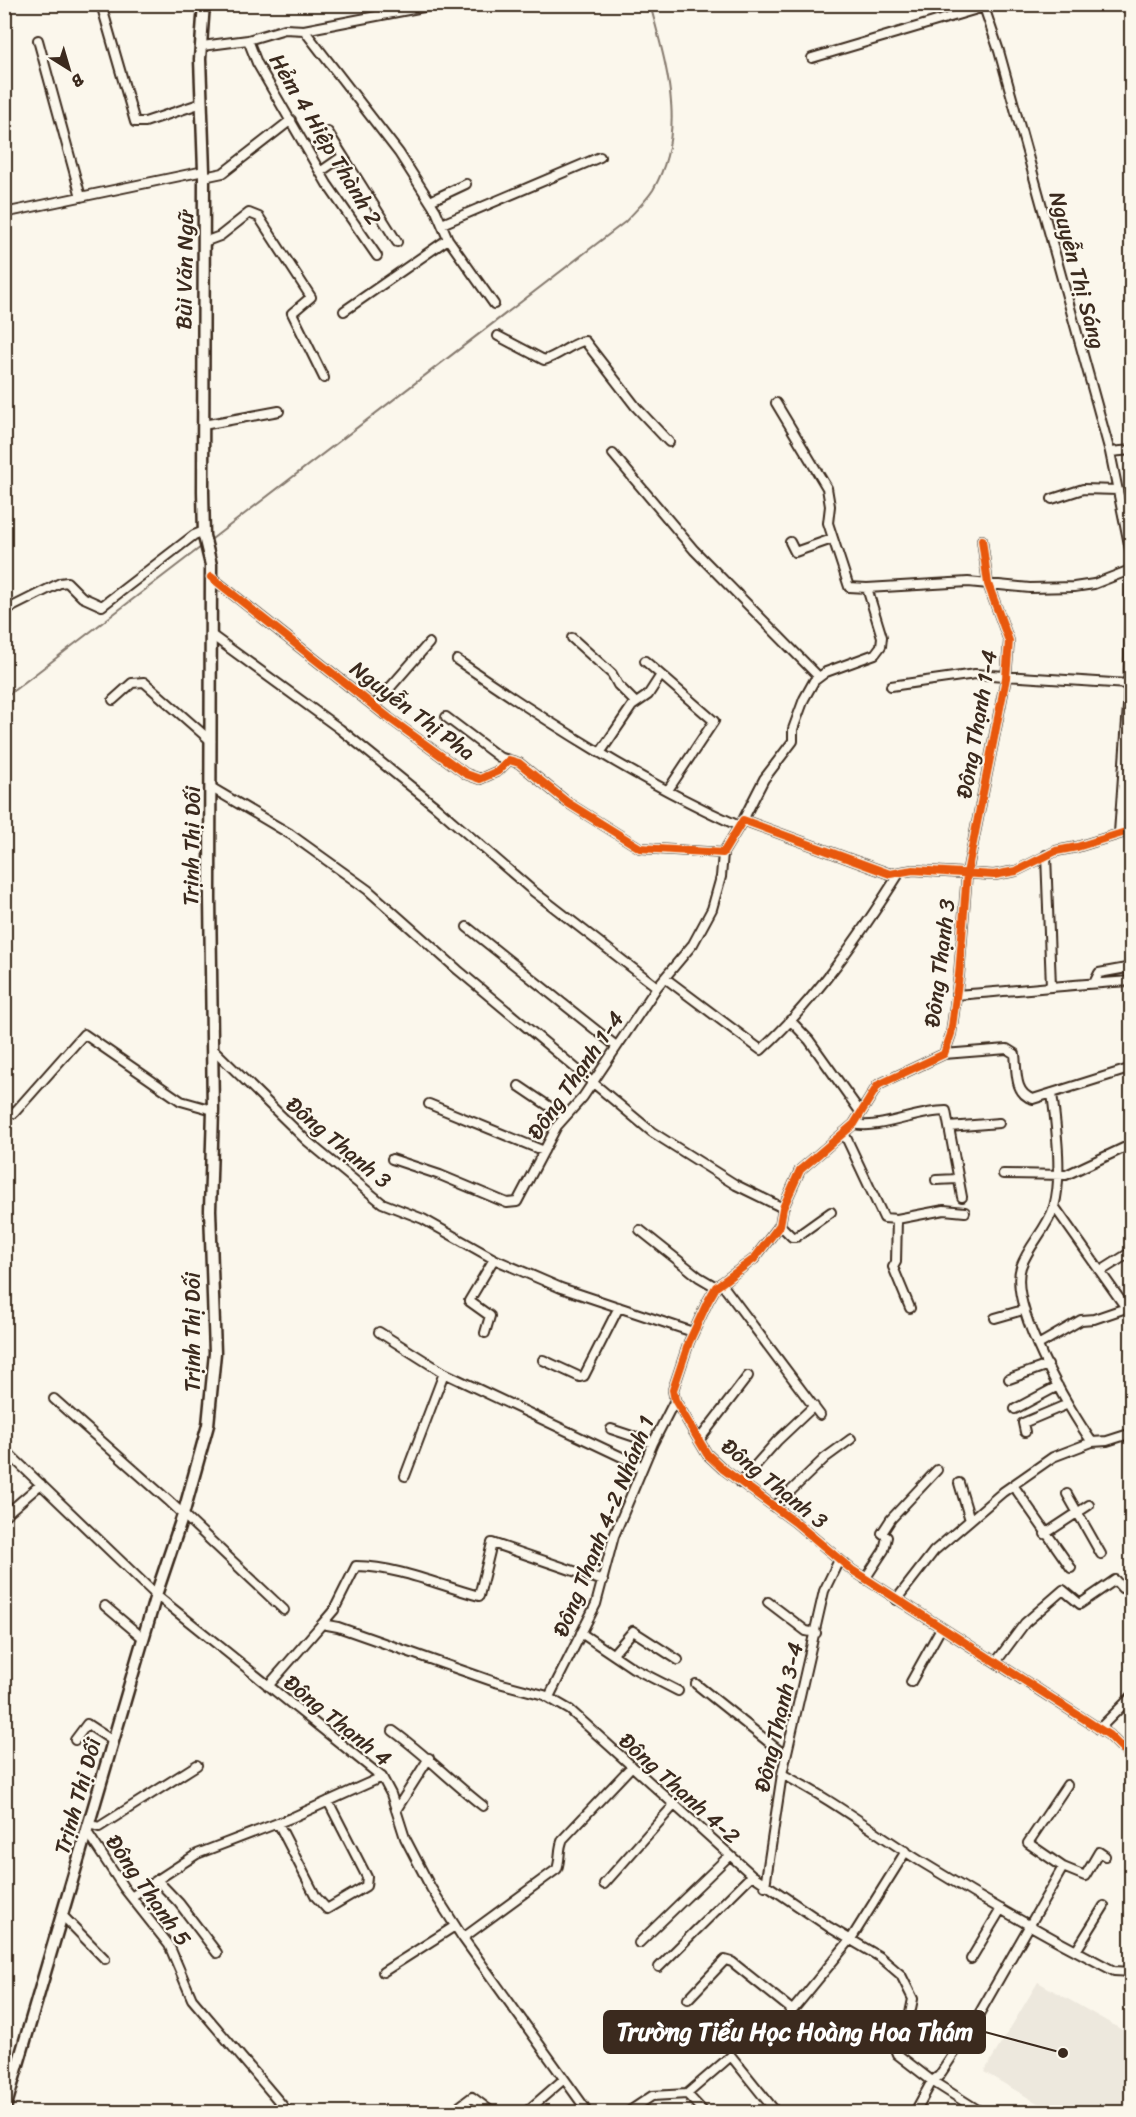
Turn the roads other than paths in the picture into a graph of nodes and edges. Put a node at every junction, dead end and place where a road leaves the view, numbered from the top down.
1 (101, 4) edge
2 (204, 4) edge
3 (439, 4) edge
4 (984, 6) edge
5 (304, 30) junction
6 (38, 40) dead end
7 (248, 40) junction
8 (202, 46) junction
9 (812, 58) dead end
10 (202, 102) junction
11 (291, 120) junction
12 (328, 132) dead end
13 (344, 156) junction
14 (600, 157) dead end
15 (320, 172) junction
16 (204, 174) junction
17 (466, 184) dead end
18 (81, 197) junction
19 (430, 201) junction
20 (5, 210) edge
21 (442, 224) junction
22 (448, 239) junction
23 (204, 242) junction
24 (397, 242) dead end
25 (377, 256) dead end
26 (494, 304) dead end
27 (344, 311) dead end
28 (498, 336) dead end
29 (324, 378) dead end
30 (776, 403) dead end
31 (279, 411) dead end
32 (203, 425) junction
33 (669, 442) dead end
34 (1131, 450) edge
35 (1110, 452) junction
36 (613, 454) dead end
37 (1118, 490) junction
38 (1052, 499) dead end
39 (204, 533) junction
40 (832, 539) junction
41 (981, 540) dead end
42 (790, 542) dead end
43 (210, 560) joint
44 (1130, 570) edge
45 (211, 577) junction
46 (988, 584) junction
47 (867, 588) junction
48 (4, 611) edge
49 (210, 634) junction
50 (572, 638) dead end
51 (429, 643) dead end
52 (1130, 645) edge
53 (457, 660) dead end
54 (645, 661) dead end
55 (661, 675) junction
56 (819, 677) junction
57 (1006, 678) junction
58 (1128, 684) junction
59 (891, 687) dead end
60 (113, 700) dead end
61 (636, 703) junction
62 (374, 706) junction
63 (446, 717) dead end
64 (211, 741) junction
65 (600, 753) junction
66 (509, 760) junction
67 (212, 788) junction
68 (668, 790) junction
69 (741, 823) junction
70 (1131, 830) edge
71 (1119, 833) junction
72 (723, 853) junction
73 (1046, 855) junction
74 (900, 872) junction
75 (967, 873) junction
76 (467, 927) dead end
77 (1131, 968) edge
78 (665, 978) junction
79 (1131, 981) edge
80 (1094, 983) junction
81 (1051, 986) junction
82 (657, 987) junction
83 (956, 995) junction
84 (790, 1020) junction
85 (616, 1046) junction
86 (212, 1048) junction
87 (944, 1054) junction
88 (1131, 1068) edge
89 (591, 1081) junction
90 (519, 1086) dead end
91 (1052, 1093) junction
92 (429, 1104) dead end
93 (213, 1110) junction
94 (14, 1113) dead end
95 (861, 1113) junction
96 (566, 1117) junction
97 (999, 1123) dead end
98 (854, 1124) junction
99 (949, 1127) junction
100 (844, 1133) junction
101 (1131, 1144) edge
102 (543, 1151) junction
103 (392, 1159) dead end
104 (1003, 1174) dead end
105 (1056, 1176) junction
106 (958, 1179) junction
107 (936, 1180) dead end
108 (962, 1197) dead end
109 (1054, 1206) junction
110 (783, 1208) junction
111 (831, 1212) dead end
112 (965, 1212) dead end
113 (897, 1219) junction
114 (780, 1225) junction
115 (640, 1230) dead end
116 (1131, 1252) edge
117 (494, 1259) junction
118 (1101, 1271) junction
119 (719, 1285) junction
120 (619, 1307) junction
121 (1129, 1307) edge
122 (909, 1308) dead end
123 (1023, 1310) junction
124 (995, 1318) dead end
125 (379, 1332) dead end
126 (693, 1332) junction
127 (485, 1333) dead end
128 (1038, 1345) junction
129 (543, 1360) dead end
130 (1048, 1365) junction
131 (444, 1373) junction
132 (748, 1376) dead end
133 (1009, 1379) dead end
134 (1058, 1386) junction
135 (54, 1400) dead end
136 (675, 1400) junction
137 (1068, 1404) junction
138 (814, 1406) junction
139 (1015, 1409) dead end
140 (820, 1415) dead end
141 (611, 1429) dead end
142 (1025, 1432) dead end
143 (1131, 1433) edge
144 (850, 1439) dead end
145 (699, 1440) junction
146 (1092, 1442) junction
147 (653, 1443) junction
148 (4, 1449) edge
149 (643, 1467) junction
150 (937, 1470) dead end
151 (405, 1476) dead end
152 (740, 1483) junction
153 (959, 1483) dead end
154 (41, 1484) junction
155 (1013, 1485) junction
156 (1067, 1494) dead end
157 (1089, 1505) dead end
158 (774, 1507) junction
159 (1076, 1513) junction
160 (183, 1515) junction
161 (4, 1516) edge
162 (970, 1520) junction
163 (1045, 1534) junction
164 (1101, 1554) dead end
165 (839, 1560) junction
166 (1071, 1568) dead end
167 (865, 1579) junction
168 (603, 1581) junction
169 (1131, 1583) edge
170 (156, 1595) junction
171 (896, 1600) junction
172 (768, 1602) dead end
173 (105, 1606) dead end
174 (284, 1610) dead end
175 (322, 1624) junction
176 (941, 1628) junction
177 (581, 1633) junction
178 (816, 1633) junction
179 (143, 1638) junction
180 (613, 1654) junction
181 (678, 1660) dead end
182 (996, 1662) junction
183 (910, 1682) dead end
184 (696, 1684) dead end
185 (268, 1686) junction
186 (678, 1691) dead end
187 (1131, 1696) edge
188 (549, 1697) junction
189 (1099, 1729) junction
190 (393, 1731) dead end
191 (75, 1740) dead end
192 (113, 1741) junction
193 (786, 1756) junction
194 (429, 1758) junction
195 (1131, 1758) edge
196 (197, 1766) dead end
197 (632, 1766) junction
198 (782, 1774) junction
199 (382, 1777) junction
200 (1067, 1785) dead end
201 (328, 1801) junction
202 (675, 1804) junction
203 (483, 1806) dead end
204 (396, 1810) junction
205 (278, 1823) junction
206 (88, 1828) junction
207 (906, 1851) junction
208 (729, 1856) junction
209 (1105, 1856) dead end
210 (1063, 1867) junction
211 (752, 1875) junction
212 (157, 1880) junction
213 (604, 1884) dead end
214 (765, 1886) junction
215 (131, 1897) junction
216 (1104, 1905) dead end
217 (1001, 1909) junction
218 (62, 1915) junction
219 (456, 1926) junction
220 (1030, 1926) junction
221 (463, 1938) junction
222 (850, 1939) junction
223 (639, 1942) dead end
224 (1076, 1951) junction
225 (217, 1953) dead end
226 (105, 1959) dead end
227 (970, 1959) dead end
228 (659, 1967) dead end
229 (383, 1972) dead end
230 (1131, 1972) edge
231 (688, 1999) dead end
232 (792, 2010) junction
233 (765, 2044) dead end
234 (564, 2079) junction
235 (932, 2081) junction
236 (7, 2092) edge
237 (687, 2094) junction
238 (4, 2112) edge
239 (288, 2112) edge
240 (452, 2112) edge
241 (492, 2112) edge
242 (525, 2112) edge
243 (588, 2112) edge
244 (628, 2112) edge
245 (704, 2112) edge
246 (776, 2112) edge
247 (915, 2112) edge
248 (981, 2112) edge

1 - 10 street
2 - 8 main road, Bùi Văn Ngữ
3 - 5 street
4 - 9 street
4 - 35 street, Nguyễn Thị Sáng
5 - 7 street
5 - 19 street
6 - 18 street
7 - 8 street
7 - 11 street, Hẻm 4 Hiệp Thành 2
8 - 10 main road, Bùi Văn Ngữ
10 - 16 main road, Bùi Văn Ngữ
11 - 15 street, Hẻm 4 Hiệp Thành 2
11 - 16 street
12 - 13 street
13 - 15 street
13 - 24 street
14 - 21 street
15 - 25 street, Hẻm 4 Hiệp Thành 2
16 - 18 street
16 - 23 main road, Bùi Văn Ngữ
17 - 19 street
18 - 20 street
19 - 21 street
21 - 22 street
22 - 26 street
22 - 27 street
23 - 29 street
23 - 32 main road, Bùi Văn Ngữ
28 - 33 street
30 - 40 street
31 - 32 street
32 - 39 main road, Bùi Văn Ngữ
34 - 35 street
35 - 37 street, Nguyễn Thị Sáng
36 - 56 street
37 - 38 street
37 - 44 street, Nguyễn Thị Sáng
39 - 43 main road, Bùi Văn Ngữ
39 - 48 street
40 - 42 street
40 - 47 street
41 - 46 street, Đông Thạnh 1-4
43 - 45 main road, Trịnh Thị Dối
44 - 46 street
44 - 52 street, Nguyễn Thị Sáng
45 - 49 main road, Trịnh Thị Dối
45 - 62 street, Nguyễn Thị Pha
46 - 47 street
46 - 57 street, Đông Thạnh 1-4
47 - 56 street
49 - 64 main road, Trịnh Thị Dối
49 - 82 street
50 - 61 street
51 - 62 street
52 - 58 street, Nguyễn Thị Sáng
53 - 65 street
54 - 55 street
55 - 61 street
55 - 68 street
56 - 69 street
57 - 58 street
57 - 59 street
57 - 75 street, Đông Thạnh 1-4
58 - 71 street, Nguyễn Thị Sáng
60 - 64 street
61 - 65 street
62 - 66 street, Nguyễn Thị Pha
63 - 66 street
64 - 67 main road, Trịnh Thị Dối
65 - 68 street
66 - 72 street, Nguyễn Thị Pha
67 - 86 main road, Trịnh Thị Dối
67 - 89 street
68 - 69 street
69 - 72 street
69 - 74 street
70 - 71 street
71 - 73 street
72 - 78 street, Đông Thạnh 1-4
73 - 75 street
73 - 81 street
74 - 75 street
74 - 84 street
75 - 83 street, Đông Thạnh 3
76 - 85 street
77 - 80 street
78 - 82 street, Đông Thạnh 1-4
78 - 84 street
79 - 80 street
80 - 81 street
81 - 83 street
82 - 85 street, Đông Thạnh 1-4
83 - 87 street, Đông Thạnh 3
84 - 95 street
85 - 89 street, Đông Thạnh 1-4
86 - 93 main road, Trịnh Thị Dối
86 - 117 street, Đông Thạnh 3
87 - 91 street
87 - 95 street, Đông Thạnh 3
88 - 91 street
89 - 96 street, Đông Thạnh 1-4
89 - 110 street
90 - 96 street
91 - 105 street
92 - 102 street
93 - 94 street
93 - 160 main road, Trịnh Thị Dối
95 - 98 street, Đông Thạnh 3
96 - 102 street, Đông Thạnh 1-4
97 - 99 street
98 - 99 street
98 - 100 street, Đông Thạnh 3
99 - 106 street
100 - 110 street, Đông Thạnh 3
100 - 113 street
101 - 105 street
102 - 103 street, Đông Thạnh 1-4
104 - 105 street
105 - 109 street
106 - 107 street
106 - 108 street
109 - 118 street
109 - 123 street
110 - 114 street, Đông Thạnh 3
111 - 114 street
112 - 113 street
113 - 122 street
114 - 119 street, Đông Thạnh 3
115 - 119 street
116 - 118 street
117 - 120 street, Đông Thạnh 3
117 - 127 street
118 - 121 street
119 - 126 street, Đông Thạnh 3
119 - 138 street
120 - 126 street, Đông Thạnh 3
120 - 129 street
121 - 128 street
123 - 124 street
123 - 128 street
125 - 131 street
126 - 136 street, Đông Thạnh 3
128 - 130 street
130 - 133 street
130 - 134 street
131 - 149 street
131 - 151 street
132 - 145 street
134 - 137 street
134 - 139 street
135 - 160 street
136 - 145 street, Đông Thạnh 3
136 - 147 street, Đông Thạnh 4-2 Nhánh 1
137 - 142 street
137 - 146 street
138 - 140 street
138 - 152 street
141 - 147 street
143 - 146 street
144 - 158 street
145 - 152 street, Đông Thạnh 3
146 - 155 street
147 - 149 street, Đông Thạnh 4-2 Nhánh 1
148 - 154 street, Đông Thạnh 4
149 - 168 street, Đông Thạnh 4-2 Nhánh 1
150 - 167 street
152 - 158 street, Đông Thạnh 3
153 - 162 street
154 - 161 street
154 - 170 street, Đông Thạnh 4
155 - 162 street
155 - 163 street
156 - 159 street
157 - 159 street
158 - 165 street, Đông Thạnh 3
159 - 163 street
159 - 164 street
160 - 170 main road, Trịnh Thị Dối
160 - 174 street
162 - 171 street
163 - 166 street
165 - 167 street, Đông Thạnh 3
165 - 178 street, Đông Thạnh 3-4
167 - 171 street, Đông Thạnh 3
168 - 175 street
168 - 177 street, Đông Thạnh 4-2 Nhánh 1
169 - 182 street
170 - 179 main road, Trịnh Thị Dối
170 - 185 street, Đông Thạnh 4
171 - 176 street, Đông Thạnh 3
172 - 178 street
173 - 179 street
175 - 185 street
175 - 188 street, Đông Thạnh 4-2
176 - 182 street, Đông Thạnh 3
176 - 183 street
177 - 180 street
177 - 188 street, Đông Thạnh 4-2 Nhánh 1
178 - 193 street, Đông Thạnh 3-4
179 - 192 main road, Trịnh Thị Dối
180 - 181 street
180 - 186 street
182 - 189 street, Đông Thạnh 3
184 - 193 street
185 - 199 street, Đông Thạnh 4
187 - 189 street
188 - 197 street, Đông Thạnh 4-2
189 - 195 street, Đông Thạnh 3
190 - 194 street
191 - 192 street
192 - 206 main road, Trịnh Thị Dối
193 - 198 street, Đông Thạnh 3-4
194 - 203 street
194 - 204 street
196 - 206 street
197 - 202 street, Đông Thạnh 4-2
197 - 221 street
198 - 207 street
198 - 214 street, Đông Thạnh 3-4
199 - 201 street
199 - 204 street, Đông Thạnh 4
200 - 210 street
201 - 205 street
201 - 205 street
202 - 208 street, Đông Thạnh 4-2
202 - 213 street
204 - 219 street, Đông Thạnh 4
205 - 212 street
206 - 215 street, Đông Thạnh 5
206 - 218 main road, Trịnh Thị Dối
207 - 217 street
207 - 222 street
208 - 211 street, Đông Thạnh 4-2
208 - 223 street
209 - 210 street
210 - 220 street
211 - 214 street, Đông Thạnh 4-2
211 - 228 street
212 - 215 street
212 - 225 street
214 - 222 street, Đông Thạnh 4-2
215 - 239 street, Đông Thạnh 5
216 - 224 street
217 - 220 street
217 - 227 street
218 - 226 street
218 - 236 main road, Trịnh Thị Dối
219 - 221 street, Đông Thạnh 4
219 - 229 street
220 - 224 street
220 - 235 street
221 - 234 street, Đông Thạnh 4
222 - 232 street
222 - 235 street, Đông Thạnh 4-2
224 - 230 street
231 - 232 street
232 - 233 street
234 - 242 street
234 - 243 street, Đông Thạnh 4
235 - 247 street
235 - 248 street, Đông Thạnh 4-2
236 - 238 main road, Trịnh Thị Dối
237 - 244 street
237 - 245 street
237 - 246 street
240 - 241 street

